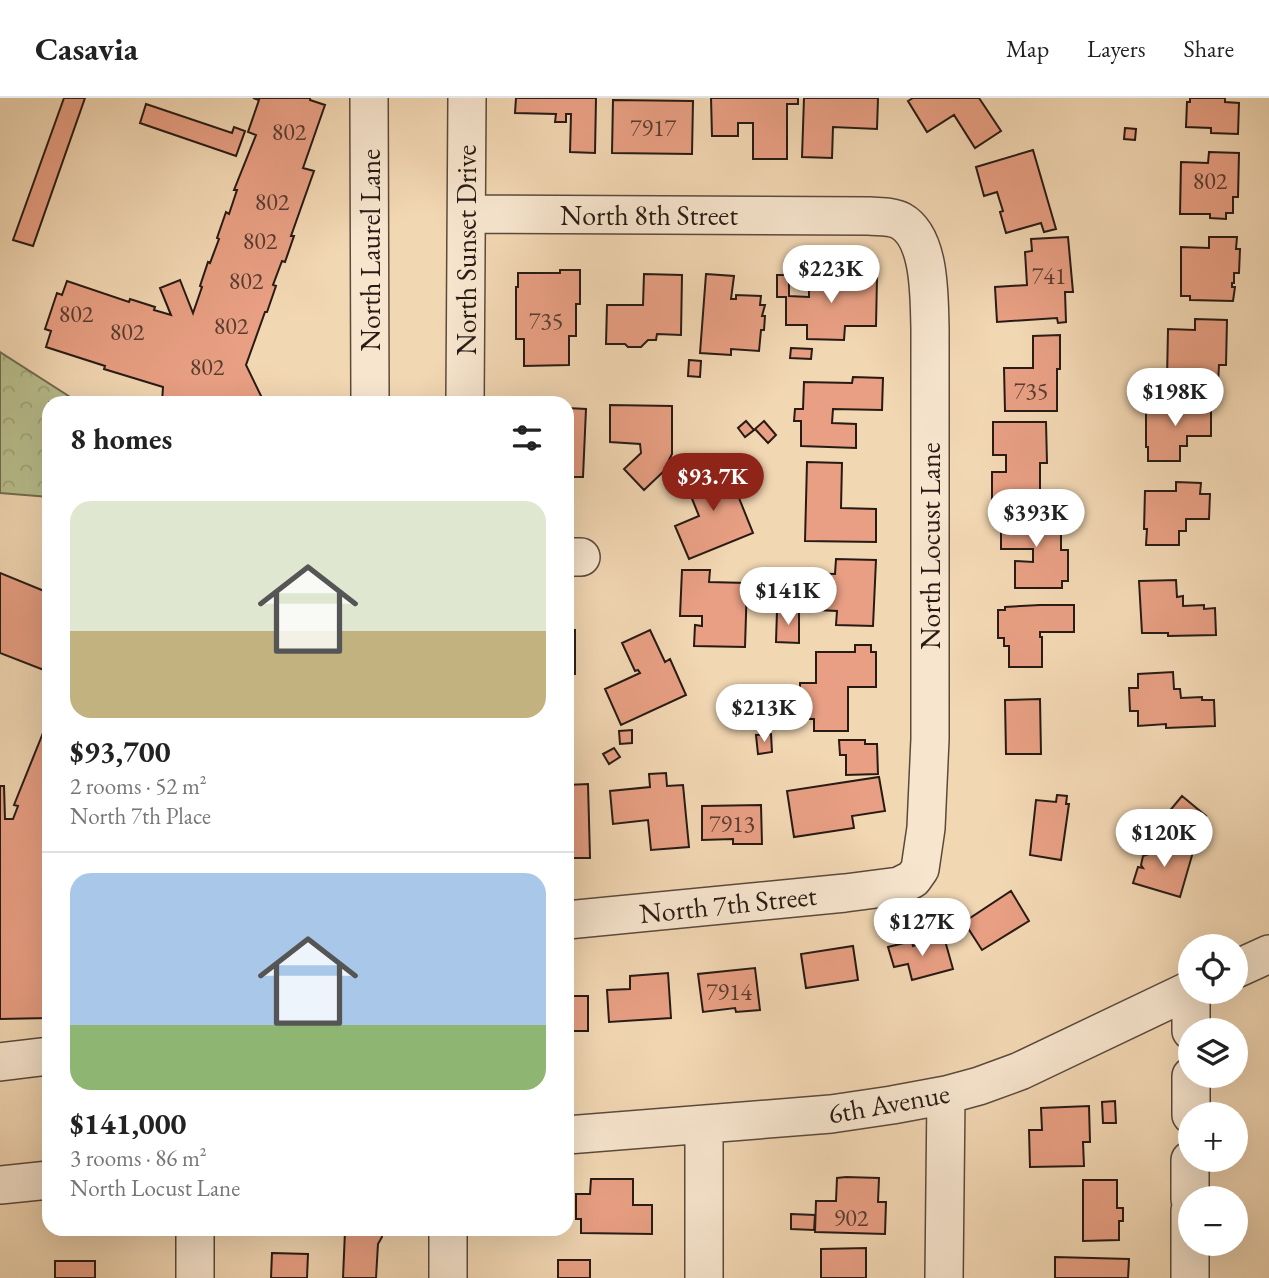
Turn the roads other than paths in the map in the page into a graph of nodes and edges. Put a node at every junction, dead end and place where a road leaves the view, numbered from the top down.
1 (369, 98) edge
2 (467, 98) edge
3 (467, 214) junction
4 (910, 231) joint
5 (370, 396) edge
6 (465, 396) edge
7 (921, 865) joint
8 (574, 919) edge
9 (1269, 954) edge
10 (1248, 964) edge
11 (1178, 997) edge
12 (42, 1057) edge
13 (0, 1062) edge
14 (946, 1095) junction
15 (704, 1125) junction
16 (574, 1134) edge
17 (42, 1181) edge
18 (0, 1185) edge
19 (195, 1236) edge
20 (448, 1236) edge
21 (1189, 1256) edge
22 (195, 1278) edge
23 (448, 1278) edge
24 (704, 1278) edge
25 (944, 1278) edge
26 (1189, 1278) edge

1 - 5 street, North Laurel Lane
2 - 3 street, North Sunset Drive
3 - 4 street, North 8th Street
3 - 6 street, North Sunset Drive
4 - 7 street, North Locust Lane
7 - 8 street, North 7th Street
9 - 10 street
11 - 14 street, 6th Avenue
12 - 13 street
14 - 15 street, 6th Avenue
14 - 25 street
15 - 16 street, 6th Avenue
15 - 24 street
17 - 18 street
19 - 22 street
20 - 23 street
21 - 26 street

